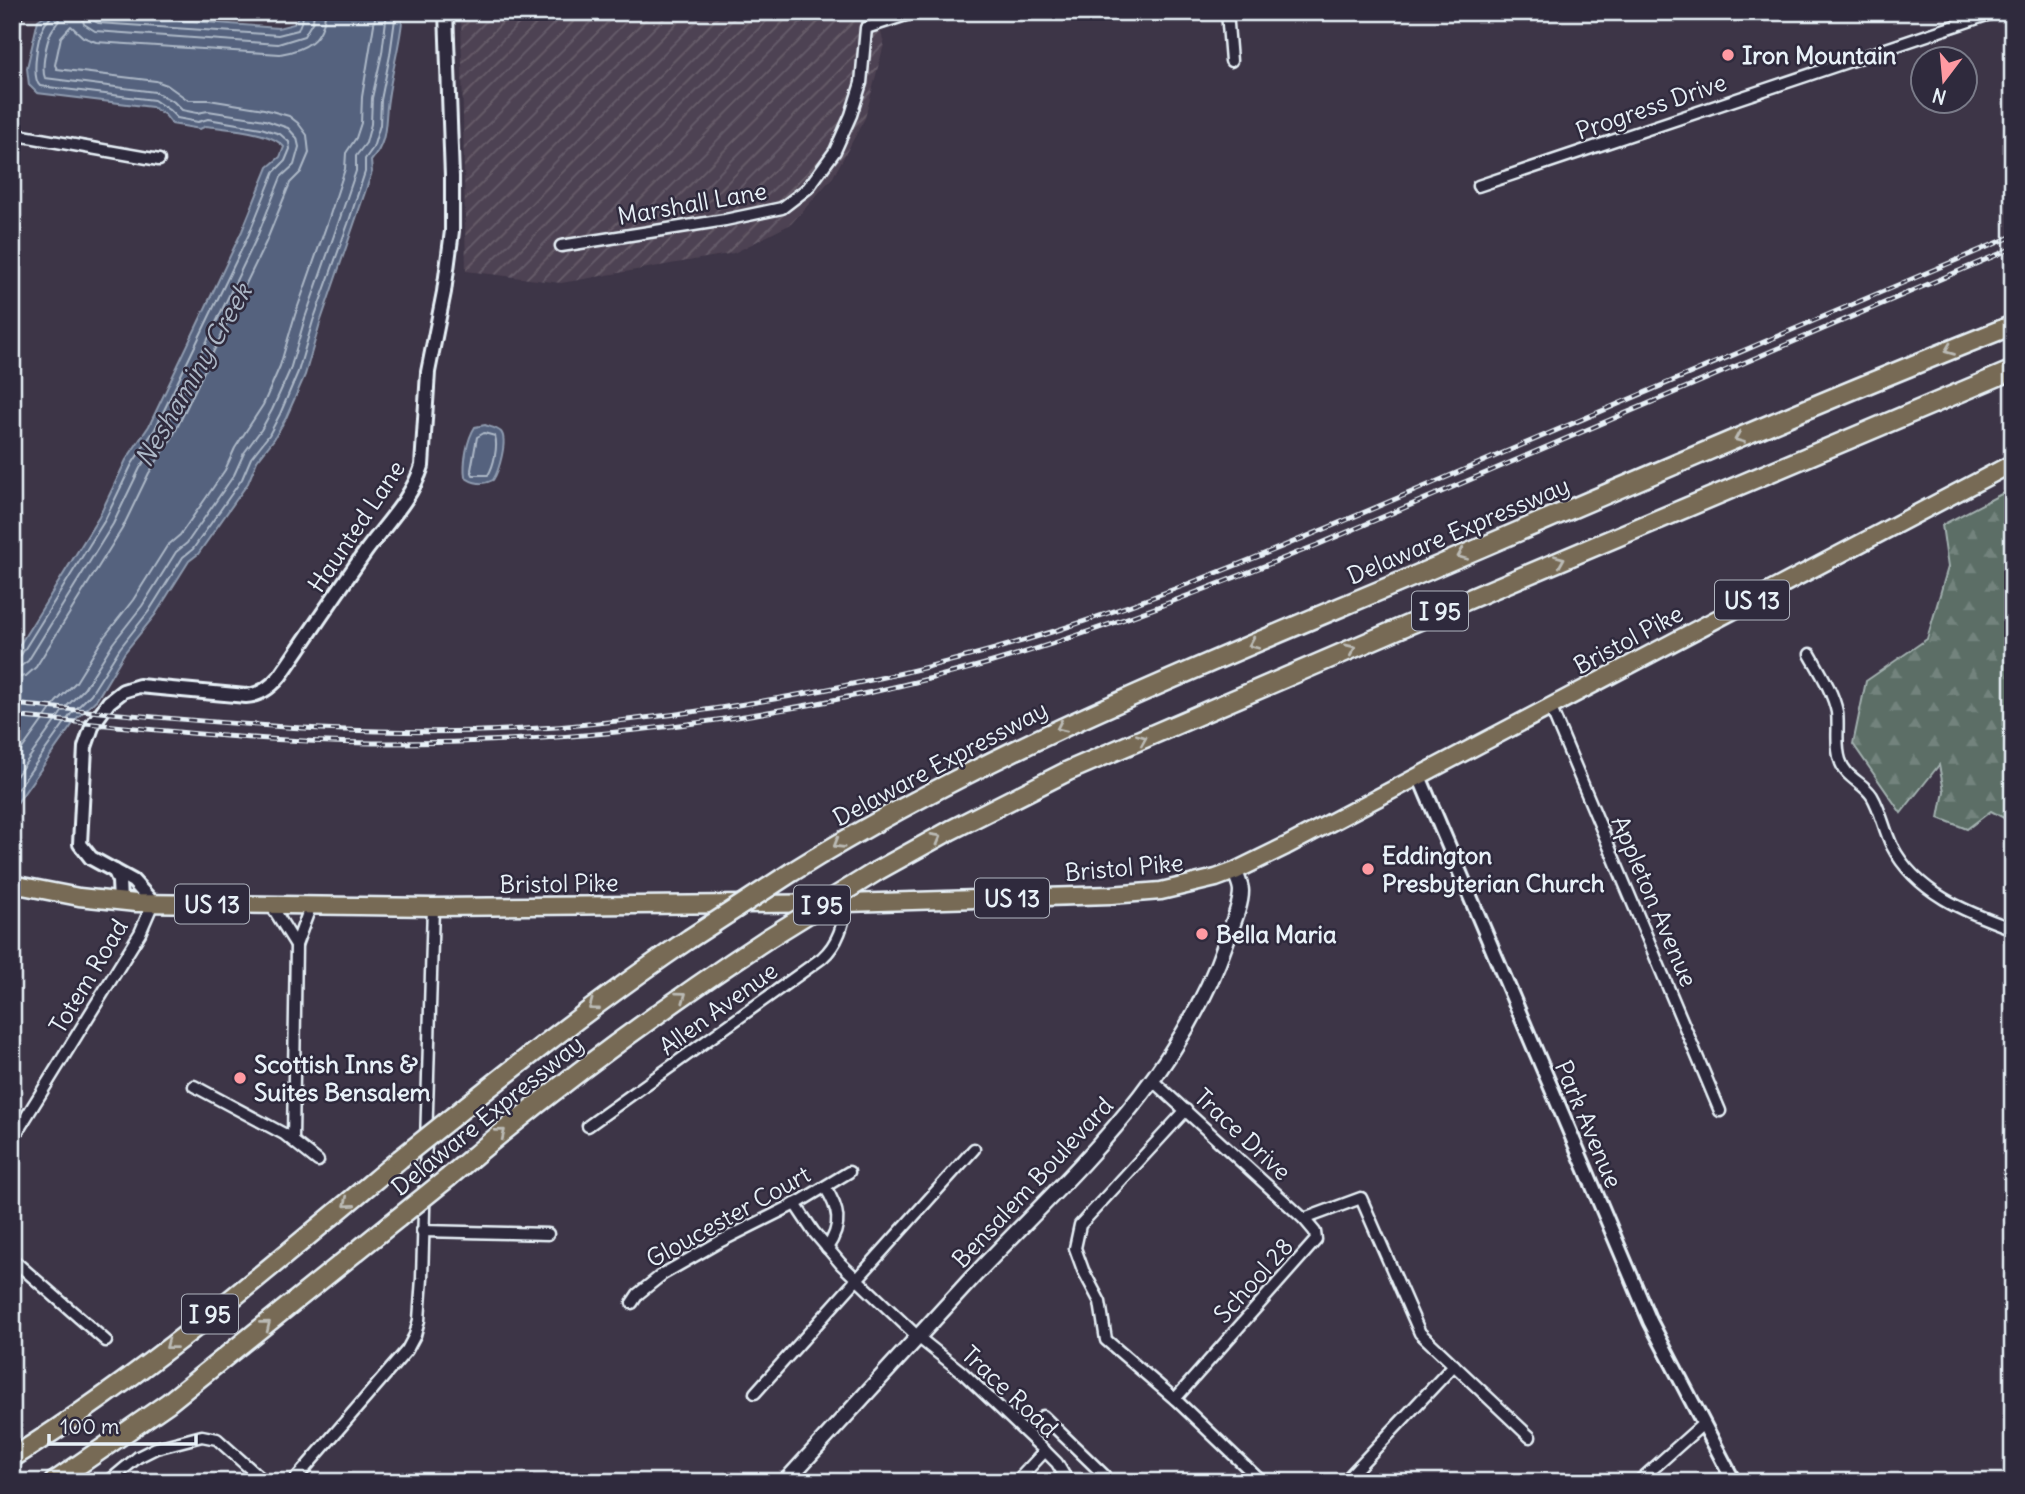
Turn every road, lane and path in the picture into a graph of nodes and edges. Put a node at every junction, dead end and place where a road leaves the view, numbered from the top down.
1 (18, 12) edge
2 (446, 12) edge
3 (915, 12) edge
4 (1227, 12) edge
5 (1996, 12) edge
6 (12, 25) edge
7 (1231, 61) dead end
8 (12, 134) edge
9 (159, 160) dead end
10 (1478, 186) dead end
11 (561, 246) dead end
12 (2013, 325) edge
13 (2013, 370) edge
14 (2013, 463) edge
15 (1810, 654) dead end
16 (1550, 706) junction
17 (1419, 776) junction
18 (115, 871) junction
19 (1234, 872) junction
20 (12, 884) edge
21 (120, 902) junction
22 (153, 903) junction
23 (847, 903) junction
24 (271, 905) junction
25 (311, 905) junction
26 (433, 907) junction
27 (2013, 929) edge
28 (296, 945) junction
29 (1153, 1081) junction
30 (194, 1086) dead end
31 (1186, 1110) junction
32 (1720, 1111) dead end
33 (588, 1126) dead end
34 (15, 1127) edge
35 (12, 1140) edge
36 (293, 1140) junction
37 (974, 1149) dead end
38 (318, 1161) dead end
39 (849, 1172) dead end
40 (825, 1187) junction
41 (795, 1204) junction
42 (1304, 1219) junction
43 (422, 1231) junction
44 (548, 1234) dead end
45 (827, 1248) junction
46 (12, 1259) edge
47 (858, 1280) junction
48 (632, 1303) dead end
49 (918, 1337) junction
50 (106, 1341) dead end
51 (1454, 1365) junction
52 (755, 1393) dead end
53 (1175, 1399) junction
54 (1043, 1416) dead end
55 (1703, 1424) junction
56 (1530, 1437) dead end
57 (1045, 1451) junction
58 (12, 1458) edge
59 (54, 1482) edge
60 (108, 1482) edge
61 (265, 1482) edge
62 (293, 1482) edge
63 (785, 1482) edge
64 (1016, 1482) edge
65 (1068, 1482) edge
66 (1098, 1482) edge
67 (1262, 1482) edge
68 (1343, 1482) edge
69 (1638, 1482) edge
70 (1734, 1482) edge

1 - 6 street
2 - 18 street, Haunted Lane
3 - 11 street, Marshall Lane
4 - 7 street
5 - 10 street, Progress Drive
8 - 9 street
12 -> 58 highway, Delaware Expressway / I 95, bridge
59 -> 13 highway, Delaware Expressway / I 95, bridge
14 - 16 main road, Bristol Pike / US 13
15 - 27 street
16 - 17 main road, Bristol Pike / US 13
16 - 32 street, Appleton Avenue
17 - 19 main road, Bristol Pike / US 13
17 - 55 street, Park Avenue
18 - 21 street
18 - 22 street, Haunted Lane
19 - 23 main road, Bristol Pike / US 13
19 - 29 main road, Bensalem Boulevard
20 - 21 main road, Bristol Pike / US 13
21 - 22 main road, Bristol Pike / US 13
22 - 24 main road, Bristol Pike / US 13
22 - 34 street, Totem Road
23 - 26 main road, Bristol Pike / US 13
23 - 33 street, Allen Avenue
24 - 25 main road, Bristol Pike / US 13
24 - 28 street
25 - 26 main road, Bristol Pike / US 13
25 - 28 street
26 - 43 street
28 - 36 street
29 - 31 street, Trace Drive
29 - 49 main road, Bensalem Boulevard
30 - 36 street
31 - 42 street, Trace Drive
31 - 53 street
34 - 35 street, Totem Road
36 - 38 street
37 - 47 street
39 - 40 street, Gloucester Court
40 - 41 street, Gloucester Court
40 - 45 street
41 - 45 street, Trace Road
41 - 48 street, Gloucester Court
42 - 51 street, School 28
42 - 53 street, School 28
43 - 44 street
43 - 62 street
45 - 47 street, Trace Road
46 - 50 street
47 - 49 street, Trace Road
47 - 52 street
49 - 57 street, Trace Road
49 - 63 main road, Bensalem Boulevard
51 - 56 street, School 28
51 - 68 street
53 - 67 street
54 - 66 street
55 - 69 street
55 - 70 street, Park Avenue
57 - 64 street
57 - 65 street, Trace Road
60 - 61 street

